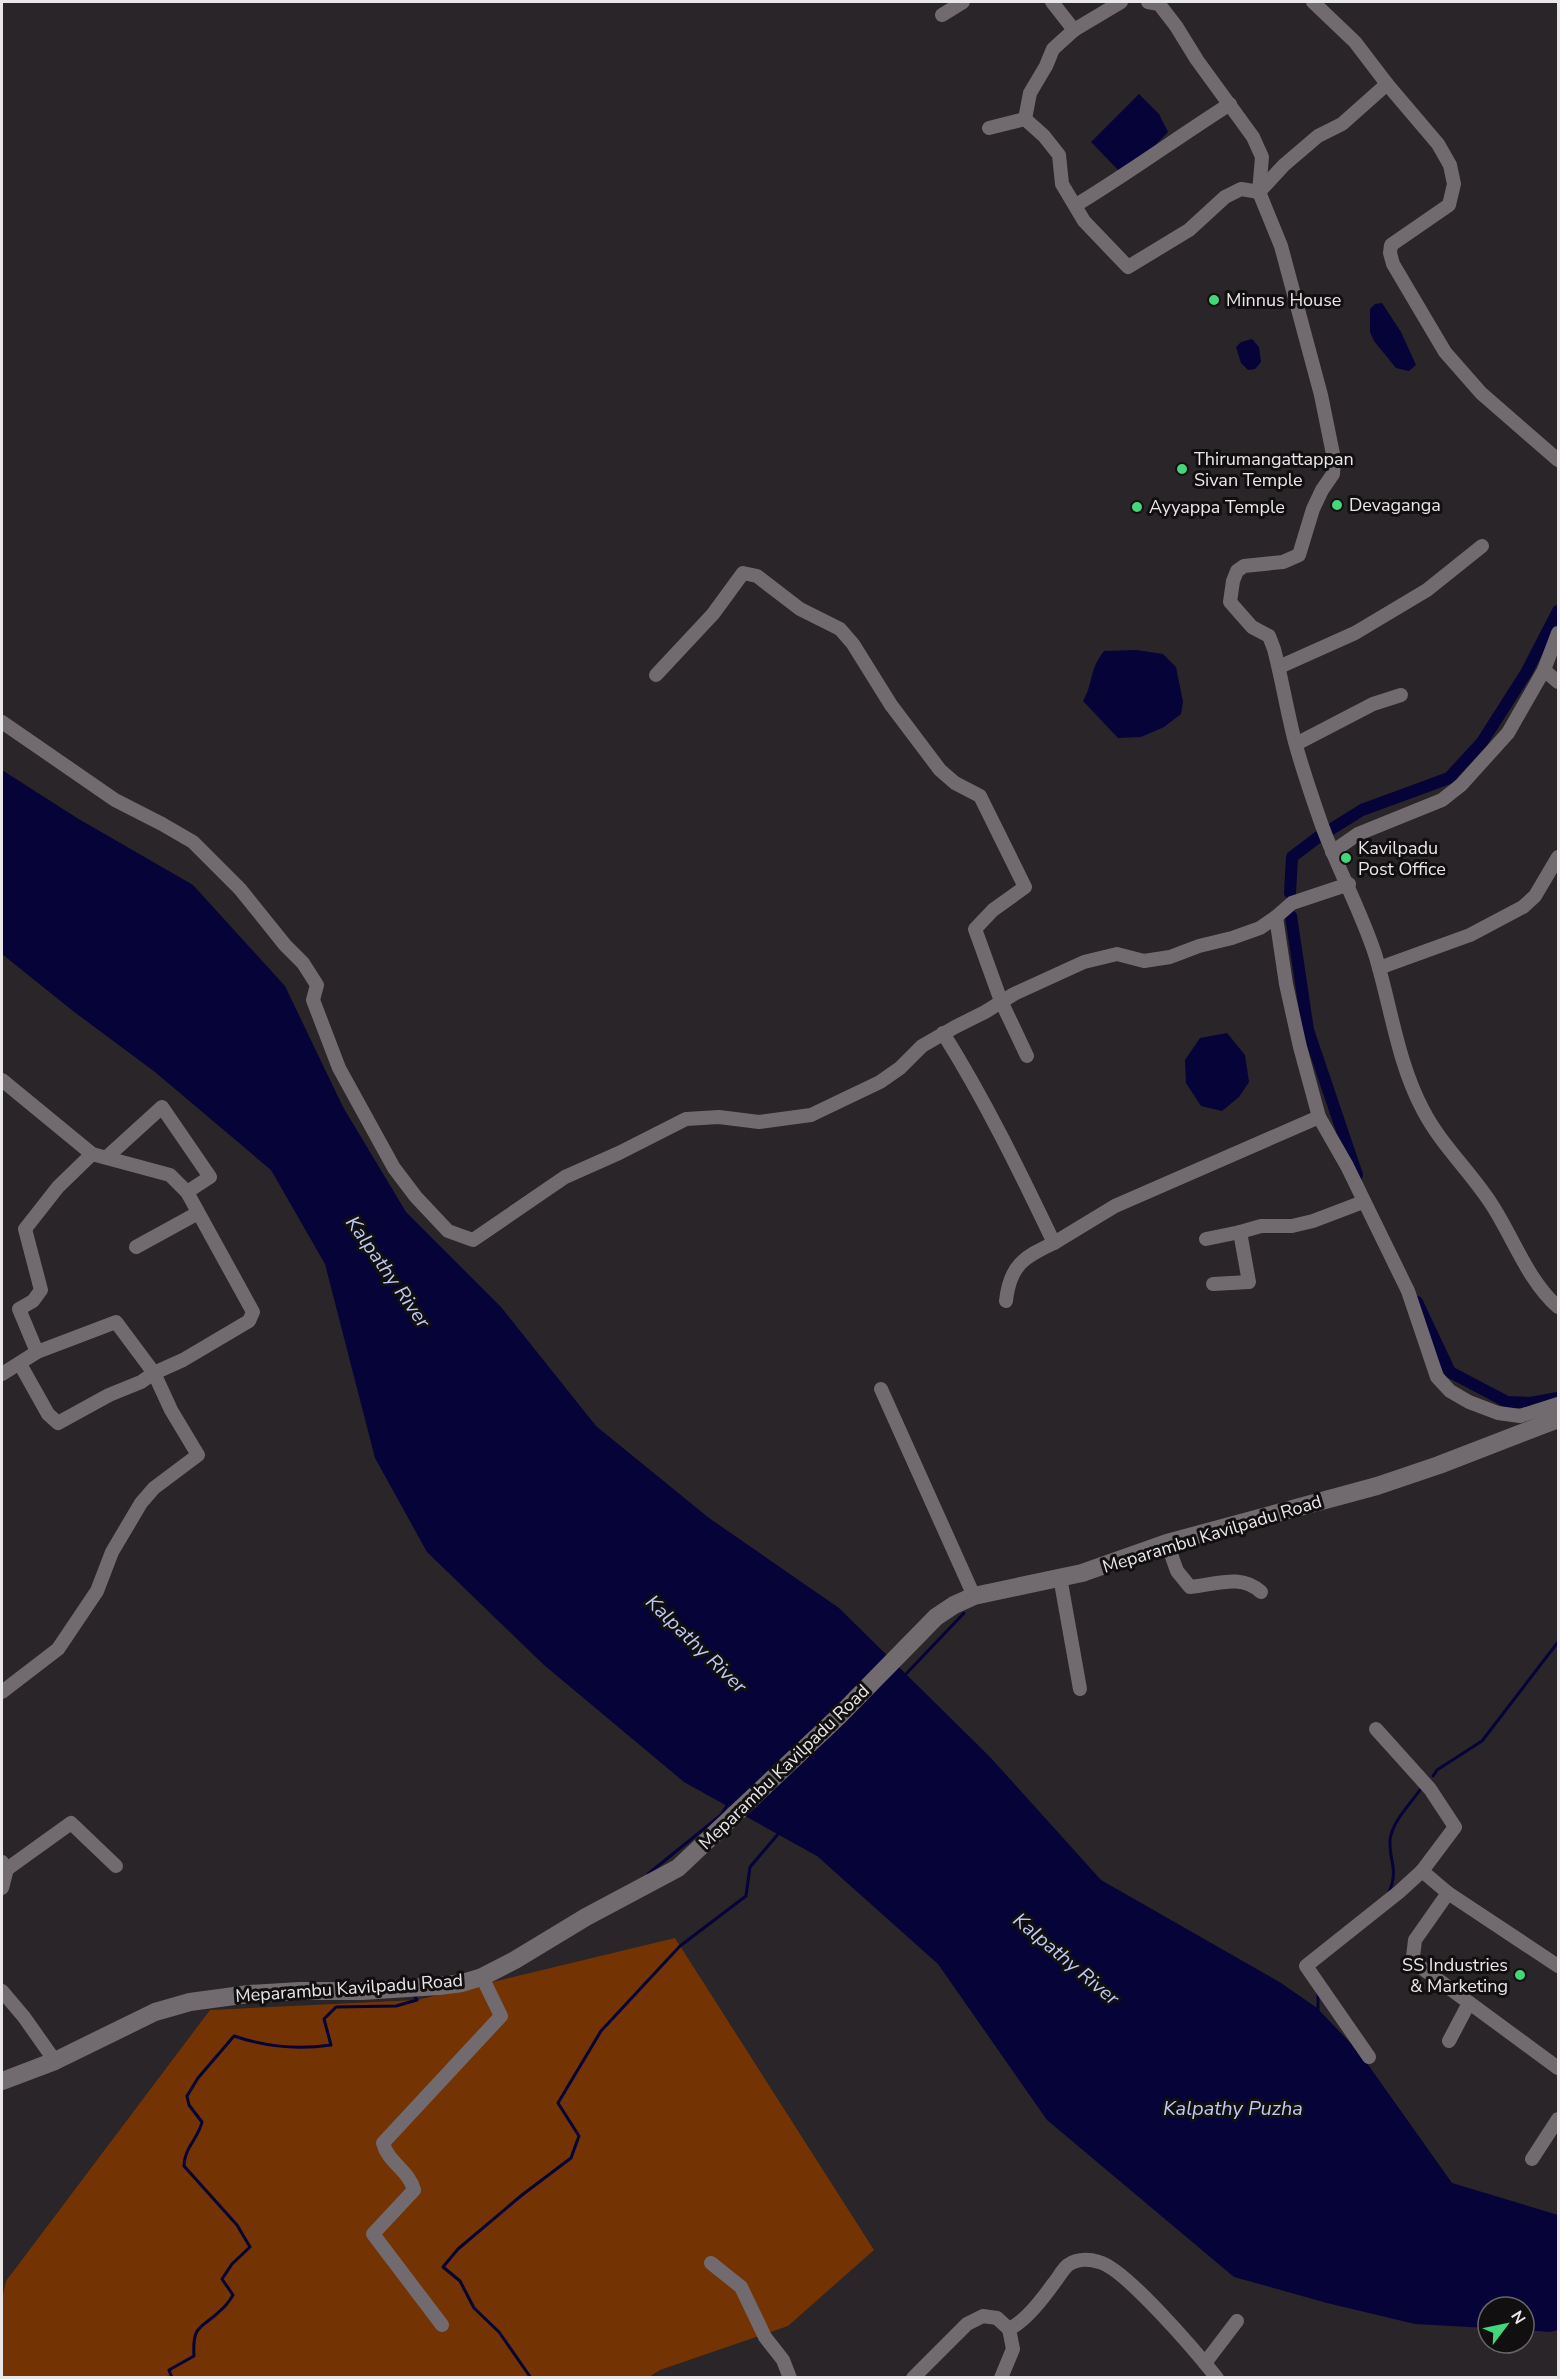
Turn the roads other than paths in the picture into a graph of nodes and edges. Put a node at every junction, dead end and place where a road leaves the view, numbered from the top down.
1 (963, 2) edge
2 (1052, 2) edge
3 (1121, 2) edge
4 (1148, 2) edge
5 (1313, 2) edge
6 (942, 15) dead end
7 (1074, 30) junction
8 (1387, 84) junction
9 (1230, 104) junction
10 (1025, 119) junction
11 (989, 128) dead end
12 (1259, 192) junction
13 (1076, 205) junction
14 (1558, 459) edge
15 (1482, 546) dead end
16 (1558, 633) edge
17 (1279, 668) junction
18 (1544, 670) junction
19 (656, 675) dead end
20 (1558, 682) edge
21 (1401, 695) dead end
22 (2, 722) edge
23 (1296, 744) junction
24 (1332, 852) junction
25 (1558, 857) edge
26 (1348, 884) junction
27 (1276, 917) junction
28 (1378, 968) junction
29 (1001, 1001) junction
30 (943, 1034) junction
31 (1027, 1056) dead end
32 (2, 1080) edge
33 (1319, 1117) junction
34 (92, 1154) junction
35 (107, 1157) junction
36 (186, 1192) junction
37 (1363, 1202) junction
38 (198, 1213) junction
39 (1240, 1232) junction
40 (1206, 1239) dead end
41 (1054, 1243) junction
42 (136, 1247) dead end
43 (1213, 1284) dead end
44 (1006, 1300) dead end
45 (1558, 1307) edge
46 (37, 1352) junction
47 (20, 1364) junction
48 (154, 1373) junction
49 (2, 1374) edge
50 (881, 1389) dead end
51 (1558, 1404) edge
52 (1558, 1419) edge
53 (1167, 1543) junction
54 (1060, 1577) junction
55 (1261, 1592) dead end
56 (974, 1596) junction
57 (1080, 1689) dead end
58 (2, 1692) edge
59 (1376, 1729) dead end
60 (4, 1865) edge
61 (116, 1866) dead end
62 (1422, 1871) junction
63 (2, 1887) edge
64 (1449, 1893) junction
65 (1558, 1966) edge
66 (482, 1977) junction
67 (2, 1991) edge
68 (1469, 2003) junction
69 (1449, 2041) dead end
70 (1369, 2057) dead end
71 (55, 2061) junction
72 (1558, 2068) edge
73 (2, 2081) edge
74 (1558, 2120) edge
75 (1532, 2159) dead end
76 (711, 2263) dead end
77 (1237, 2321) dead end
78 (442, 2325) dead end
79 (1009, 2329) junction
80 (1205, 2363) junction
81 (790, 2378) edge
82 (913, 2378) edge
83 (1001, 2378) edge
84 (1217, 2378) edge

1 - 6 street
2 - 7 street
3 - 7 street
4 - 9 street
5 - 8 street
7 - 10 street
8 - 12 street
8 - 14 street
9 - 12 street
9 - 13 street
10 - 11 street
10 - 13 street
12 - 13 street
12 - 17 street
15 - 17 street
16 - 18 street
17 - 23 street
18 - 20 street
18 - 24 street
19 - 29 street
21 - 23 street
22 - 30 street
23 - 24 street
24 - 26 street
25 - 28 street
26 - 27 street
26 - 28 street
27 - 29 street
27 - 33 street
28 - 45 street
29 - 30 street
29 - 31 street
30 - 41 street
32 - 34 street
33 - 37 street
33 - 41 street
34 - 35 street
34 - 46 street
35 - 36 street
35 - 36 street
36 - 38 street
37 - 39 street
37 - 51 street
38 - 42 street
38 - 48 street
39 - 40 street
39 - 43 street
41 - 44 street
46 - 47 street
46 - 48 street
47 - 48 street
47 - 49 street
48 - 58 street
50 - 56 street
52 - 53 main road, Meparambu Kavilpadu Road
53 - 54 main road, Meparambu Kavilpadu Road
53 - 55 street
54 - 56 main road, Meparambu Kavilpadu Road
54 - 57 street
56 - 66 main road, Meparambu Kavilpadu Road
59 - 62 street
60 - 61 street
60 - 63 street
62 - 64 street
62 - 70 street
64 - 65 street
64 - 68 street
66 - 71 main road, Meparambu Kavilpadu Road
66 - 78 street
67 - 71 street
68 - 69 street
68 - 72 street
71 - 73 main road, Meparambu Kavilpadu Road
74 - 75 street
76 - 81 street
77 - 80 street
79 - 80 street
79 - 82 street
79 - 83 street
80 - 84 street

